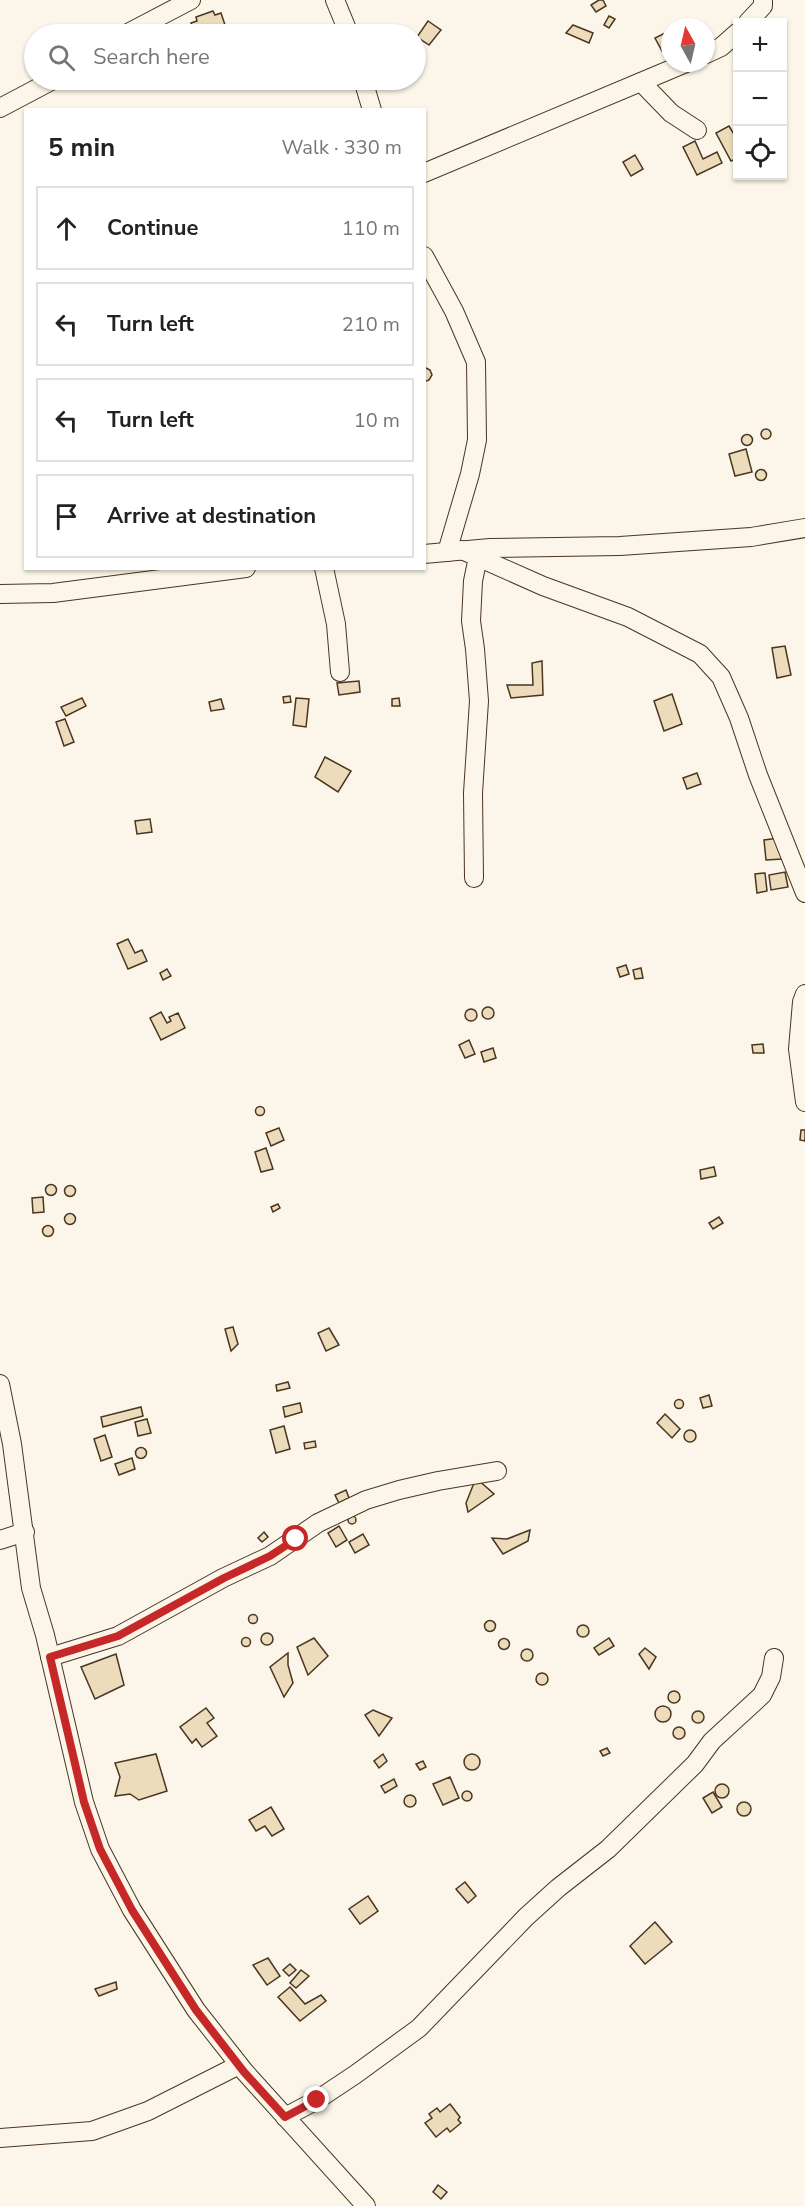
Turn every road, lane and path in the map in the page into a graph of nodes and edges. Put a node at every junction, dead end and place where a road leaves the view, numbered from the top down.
1 (191, 0) edge
2 (335, 0) edge
3 (764, 0) edge
4 (752, 18) edge
5 (145, 24) edge
6 (345, 24) edge
7 (733, 36) edge
8 (715, 50) edge
9 (665, 72) edge
10 (641, 82) junction
11 (34, 90) edge
12 (366, 90) edge
13 (0, 108) edge
14 (371, 108) edge
15 (697, 130) dead end
16 (426, 172) edge
17 (426, 260) edge
18 (805, 528) edge
19 (462, 553) junction
20 (426, 554) edge
21 (231, 570) edge
22 (324, 570) edge
23 (0, 594) edge
24 (340, 672) dead end
25 (474, 878) dead end
26 (805, 893) edge
27 (805, 994) edge
28 (805, 1102) edge
29 (0, 1384) edge
30 (497, 1471) dead end
31 (25, 1532) junction
32 (0, 1540) edge
33 (50, 1657) junction
34 (774, 1658) dead end
35 (239, 2065) junction
36 (285, 2117) junction
37 (0, 2138) edge
38 (366, 2206) edge

1 - 5 street
2 - 6 street
3 - 4 street
7 - 8 street
9 - 10 street
10 - 15 street
10 - 16 street
11 - 13 street
12 - 14 street
17 - 19 street
18 - 19 street
19 - 20 street
19 - 25 street
19 - 26 street
21 - 23 street
22 - 24 street
27 - 28 street
29 - 31 street
30 - 33 street
31 - 32 street
31 - 33 street
33 - 35 street
34 - 36 street
35 - 36 street
35 - 37 street
36 - 38 street

